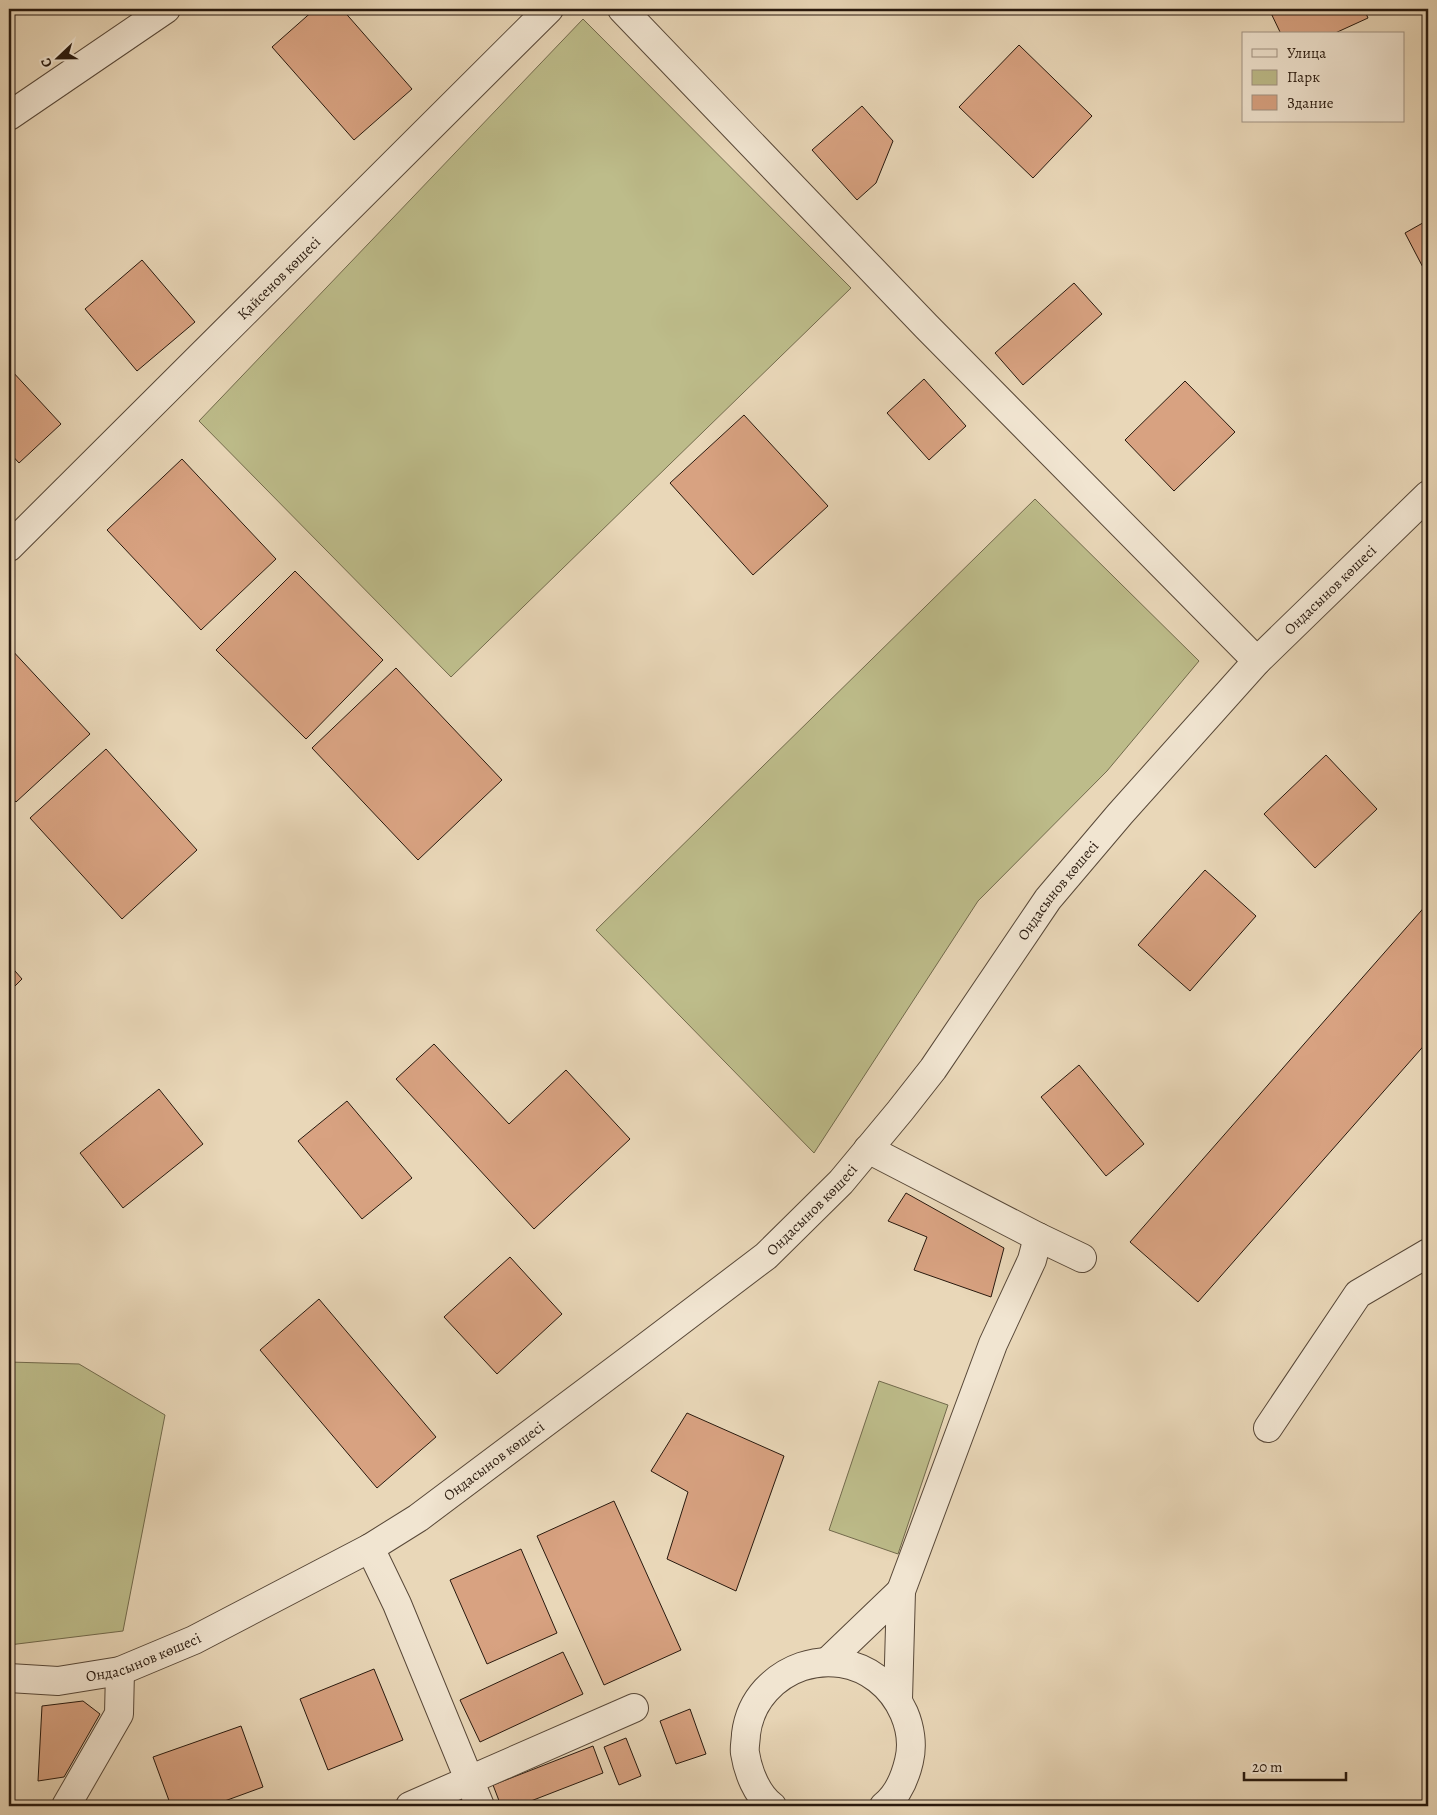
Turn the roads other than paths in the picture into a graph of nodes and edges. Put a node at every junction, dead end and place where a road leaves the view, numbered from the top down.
1 (166, 9) edge
2 (549, 9) edge
3 (622, 9) edge
4 (9, 116) edge
5 (1428, 495) edge
6 (9, 547) edge
7 (1257, 661) junction
8 (868, 1149) junction
9 (1038, 1237) junction
10 (1428, 1252) edge
11 (1082, 1258) dead end
12 (1268, 1428) dead end
13 (370, 1548) junction
14 (901, 1591) junction
15 (828, 1661) junction
16 (120, 1671) junction
17 (9, 1678) edge
18 (898, 1699) junction
19 (634, 1708) dead end
20 (470, 1780) junction
21 (66, 1806) edge
22 (410, 1806) edge
23 (480, 1806) edge
24 (772, 1806) edge
25 (884, 1806) edge

1 - 4 street
2 - 6 street, Қайсенов көшесі
3 - 7 street
5 - 7 street, Ондасынов көшесі
7 - 8 street, Ондасынов көшесі
8 - 9 street
8 - 13 street, Ондасынов көшесі
9 - 11 street
9 - 14 street
10 - 12 street
13 - 16 street, Ондасынов көшесі
13 - 20 street
14 - 15 street
14 - 18 street
15 - 18 street
15 - 24 street
16 - 17 street, Ондасынов көшесі
16 - 21 street
18 - 25 street
19 - 20 street
20 - 22 street
20 - 23 street

